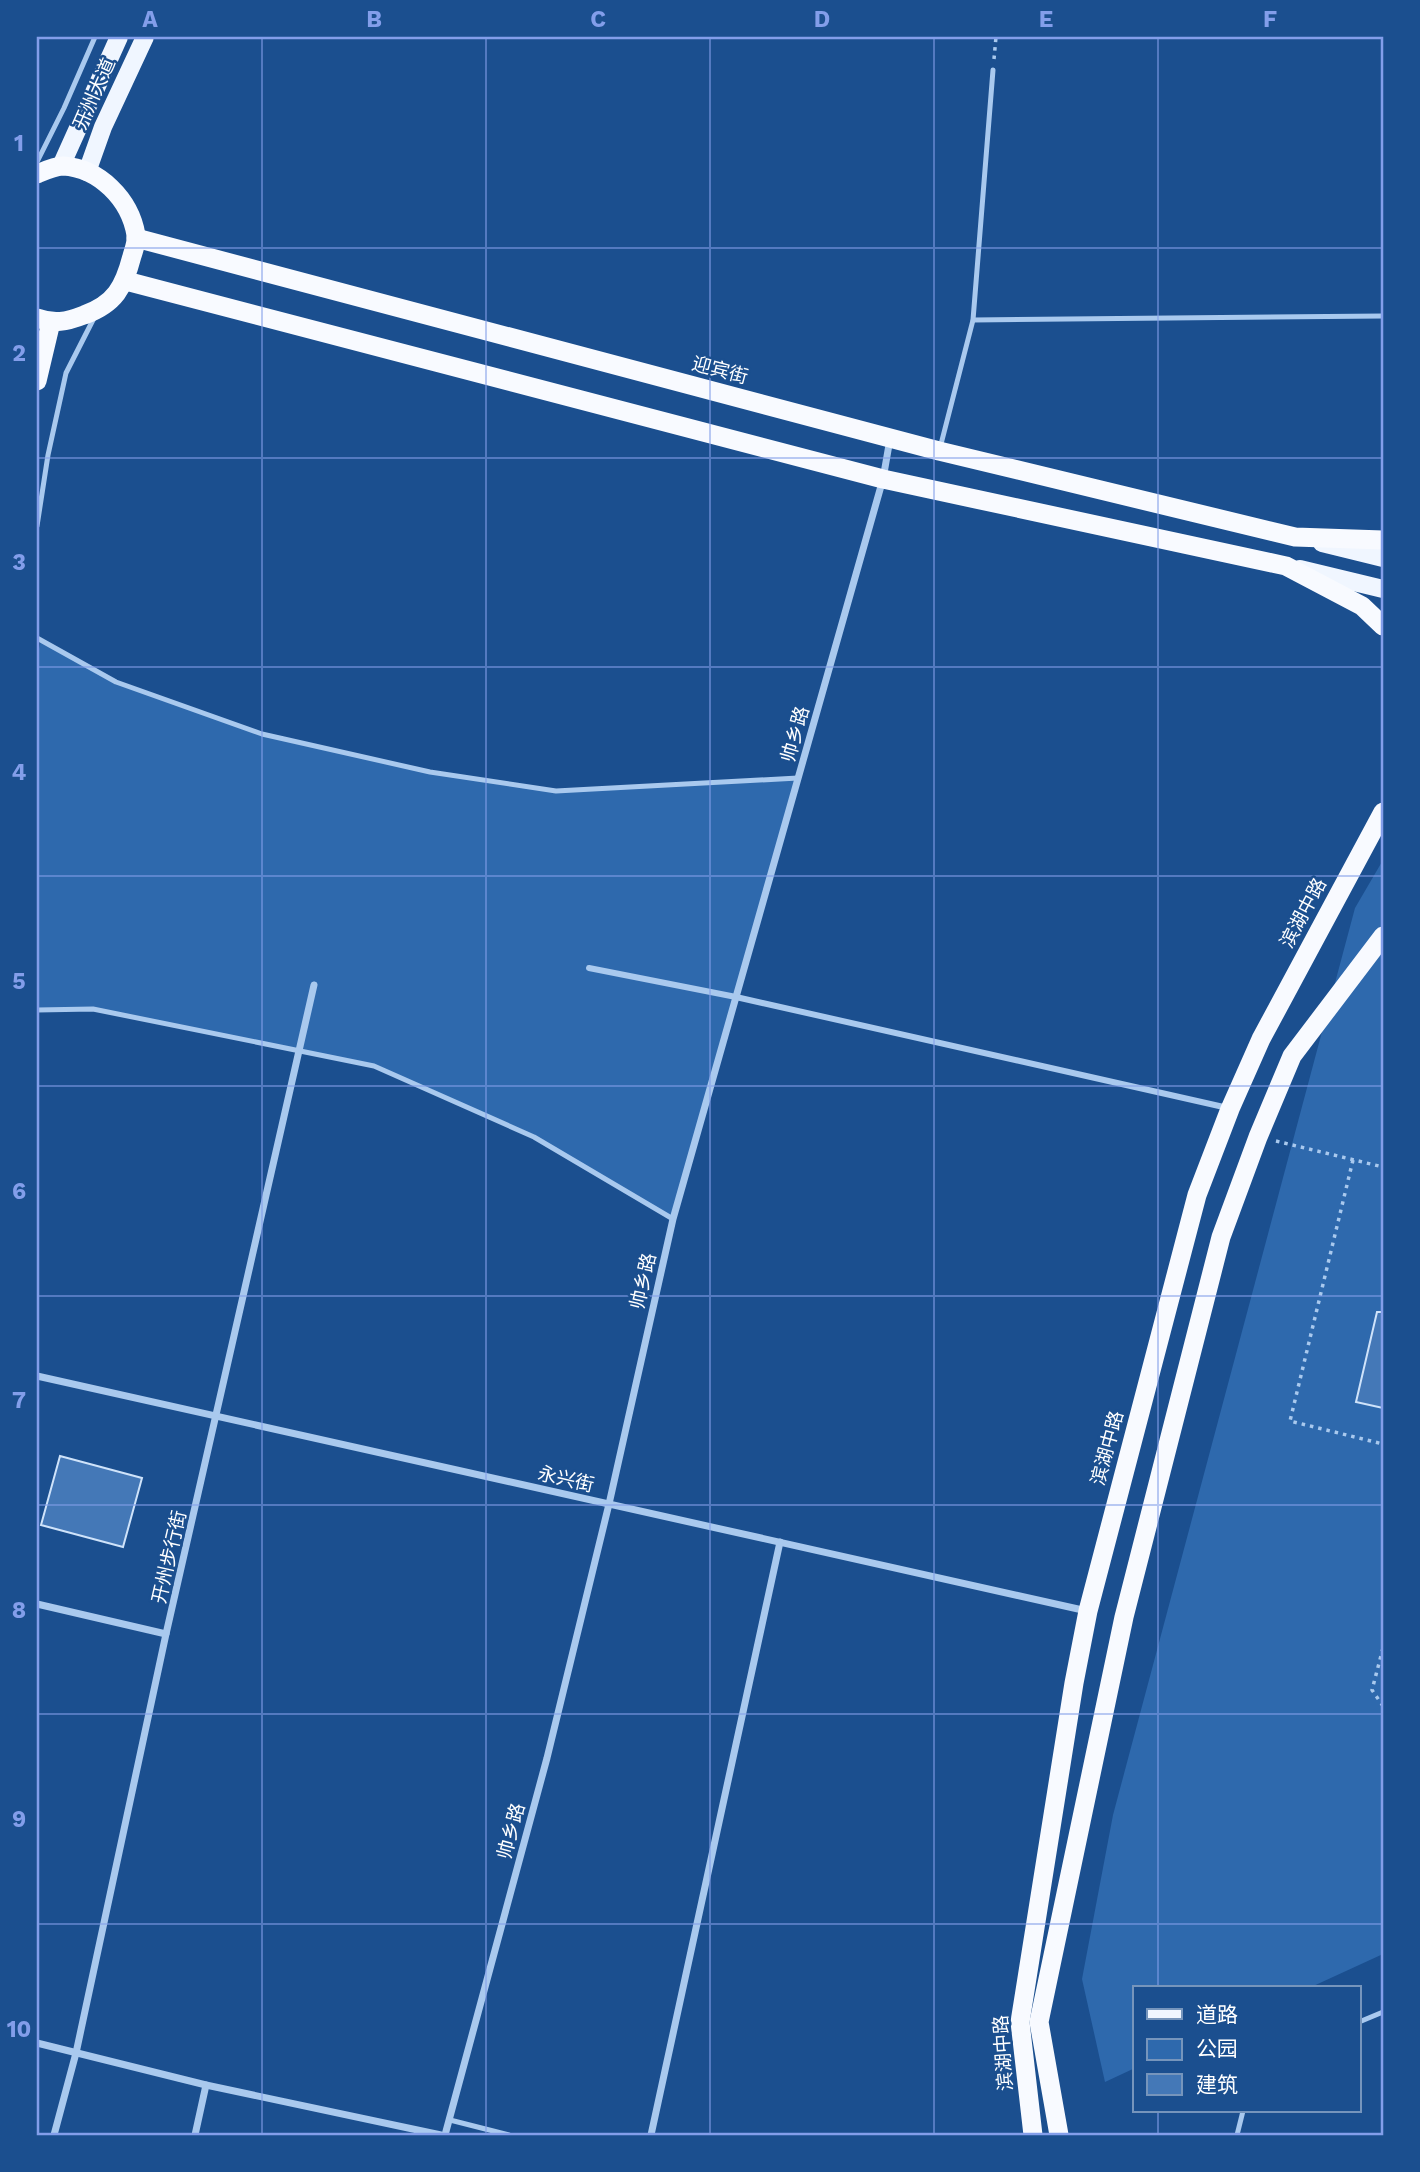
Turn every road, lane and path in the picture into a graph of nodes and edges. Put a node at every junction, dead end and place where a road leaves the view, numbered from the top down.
1 (95, 37) edge
2 (119, 37) edge
3 (145, 37) edge
4 (996, 37) edge
5 (993, 70) joint
6 (37, 162) edge
7 (61, 166) junction
8 (88, 172) junction
9 (37, 174) edge
10 (136, 238) junction
11 (126, 281) junction
12 (98, 310) junction
13 (1383, 316) edge
14 (44, 320) edge
15 (973, 320) junction
16 (37, 381) edge
17 (890, 438) junction
18 (939, 451) junction
19 (883, 479) junction
20 (37, 525) edge
21 (1295, 537) junction
22 (1383, 540) edge
23 (1383, 558) edge
24 (1286, 566) junction
25 (1383, 589) edge
26 (1362, 606) junction
27 (1383, 611) edge
28 (1383, 626) edge
29 (37, 638) edge
30 (798, 778) junction
31 (1383, 812) edge
32 (1383, 936) edge
33 (589, 968) dead end
34 (314, 985) dead end
35 (736, 997) junction
36 (37, 1010) edge
37 (299, 1051) junction
38 (1230, 1109) junction
39 (1258, 1137) junction
40 (1353, 1160) junction
41 (1383, 1167) edge
42 (673, 1219) junction
43 (37, 1376) edge
44 (218, 1417) junction
45 (1383, 1444) edge
46 (609, 1504) junction
47 (779, 1542) junction
48 (37, 1604) edge
49 (1088, 1611) junction
50 (166, 1634) junction
51 (1383, 1648) edge
52 (1383, 1706) edge
53 (1383, 2012) edge
54 (1360, 2022) edge
55 (37, 2043) edge
56 (76, 2053) junction
57 (206, 2085) junction
58 (1243, 2112) edge
59 (450, 2120) junction
60 (54, 2135) edge
61 (195, 2135) edge
62 (443, 2135) edge
63 (509, 2135) edge
64 (651, 2135) edge
65 (1033, 2135) edge
66 (1059, 2135) edge
67 (1237, 2135) edge

1 - 6 lane
2 - 7 main road, 开州大道
3 - 8 main road, 开州大道
4 - 5 path
5 - 15 lane
7 - 8 highway
7 - 9 highway
8 - 10 highway
10 - 11 highway
10 - 17 highway, 迎宾街
11 - 12 highway
11 - 19 highway
12 - 14 highway
12 - 20 lane
13 - 15 lane
14 - 16 highway
15 - 18 lane
17 - 18 highway, 迎宾街
17 - 19 street, 帅乡路
18 - 21 highway, 迎宾街
19 - 24 highway
19 - 30 street, 帅乡路
21 - 22 highway, 迎宾街
21 - 23 main road
24 - 25 main road
24 - 26 highway
26 - 27 main road
26 - 28 highway
29 - 30 lane
30 - 35 street, 帅乡路
31 - 38 highway, 滨湖中路
32 - 39 highway, 滨湖中路
33 - 35 street
34 - 37 street, 开州步行街
35 - 38 street
35 - 42 street, 帅乡路
36 - 37 lane
37 - 42 lane
37 - 44 street, 开州步行街
38 - 49 highway, 滨湖中路
39 - 40 path
39 - 66 highway, 滨湖中路
40 - 41 path
40 - 45 path
42 - 46 street, 帅乡路
43 - 44 street, 永兴街
44 - 46 street, 永兴街
44 - 50 street, 开州步行街
46 - 47 street, 永兴街
46 - 59 street, 帅乡路
47 - 49 street, 永兴街
47 - 64 street
48 - 50 street
49 - 65 highway, 滨湖中路
50 - 56 street, 开州步行街
51 - 52 path
53 - 54 lane
55 - 56 street
56 - 57 street
56 - 60 street, 开州步行街
57 - 61 street
57 - 62 street
58 - 67 lane
59 - 62 street, 帅乡路
59 - 63 lane

